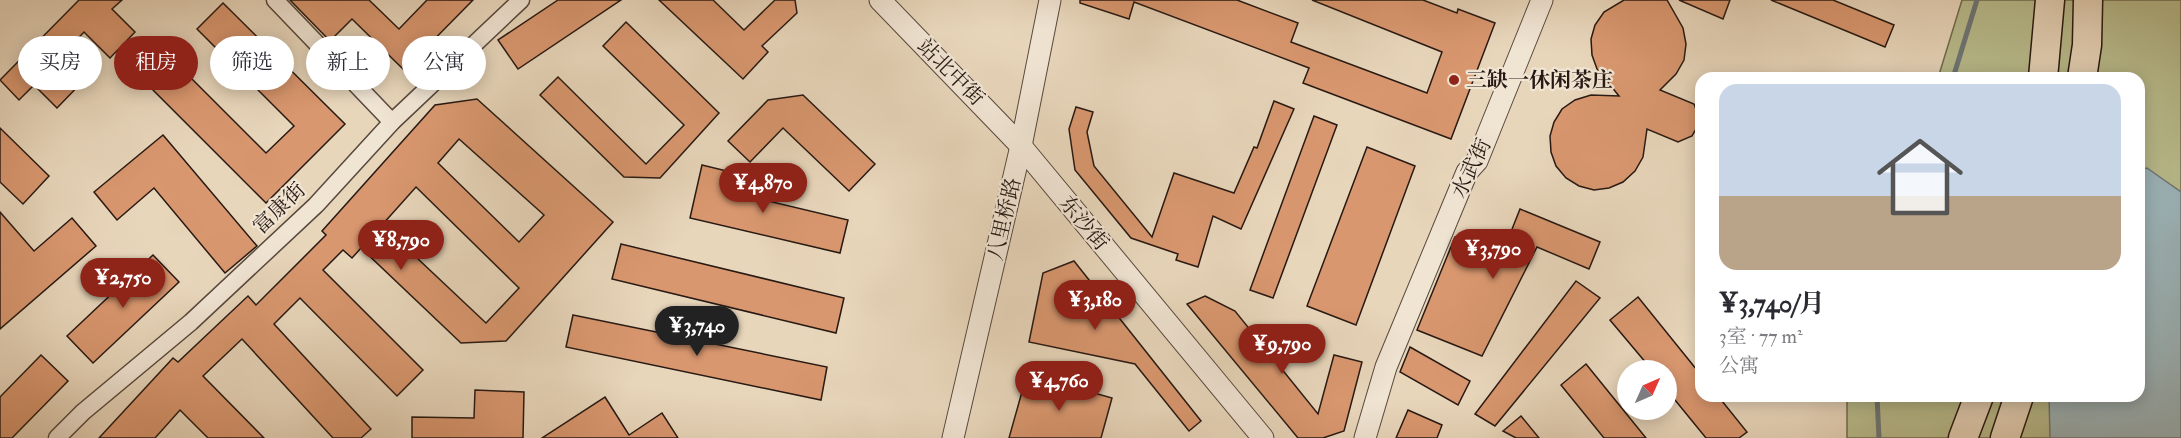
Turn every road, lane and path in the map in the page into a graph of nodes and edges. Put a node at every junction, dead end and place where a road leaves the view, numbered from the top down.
1 (276, 0) edge
2 (521, 0) edge
3 (880, 0) edge
4 (1050, 0) edge
5 (1542, 0) edge
6 (2050, 0) edge
7 (2088, 0) edge
8 (2044, 72) edge
9 (2083, 72) edge
10 (392, 122) junction
11 (1021, 146) junction
12 (1977, 402) edge
13 (2017, 402) edge
14 (57, 438) edge
15 (953, 438) edge
16 (1263, 438) edge
17 (1365, 438) edge
18 (1963, 438) edge
19 (2005, 438) edge

1 - 10 street
2 - 10 street, 富康街
3 - 11 street, 站北中街
4 - 11 street, 八里桥路
5 - 17 street, 水武街
6 - 8 highway
7 - 9 highway
10 - 14 street, 富康街
11 - 15 street, 八里桥路
11 - 16 street, 东沙街
12 - 18 highway
13 - 19 highway

